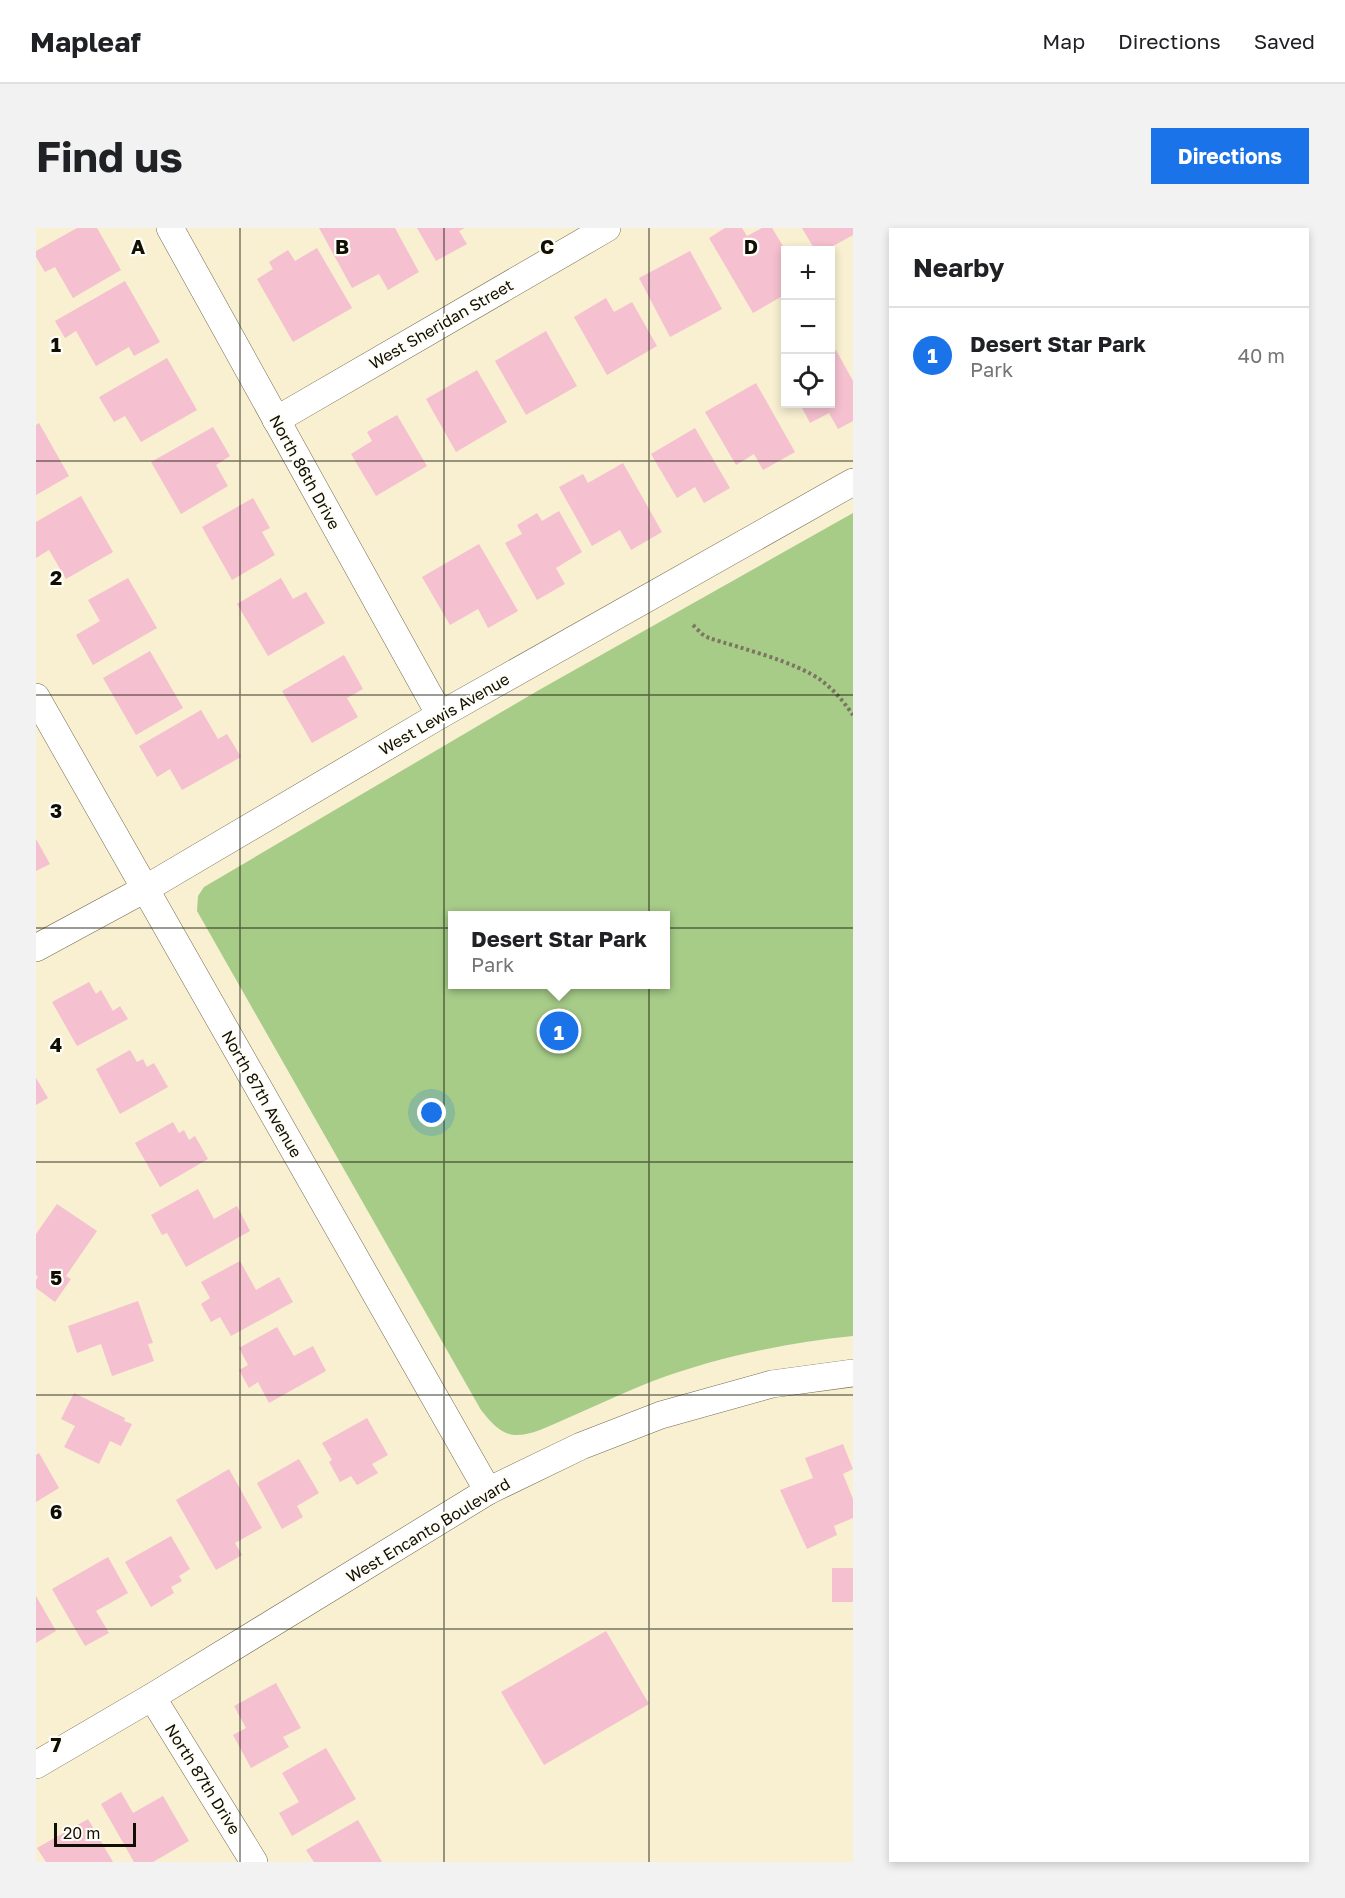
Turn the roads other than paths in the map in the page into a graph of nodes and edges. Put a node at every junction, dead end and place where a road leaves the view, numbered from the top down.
1 (170, 228) edge
2 (607, 228) edge
3 (276, 420) junction
4 (853, 482) edge
5 (36, 697) edge
6 (440, 715) junction
7 (145, 889) junction
8 (36, 948) edge
9 (853, 1373) edge
10 (488, 1491) junction
11 (152, 1696) junction
12 (36, 1765) edge
13 (254, 1862) edge

1 - 3 street, North 86th Drive
2 - 3 street, West Sheridan Street
3 - 6 street, North 86th Drive
4 - 6 street, West Lewis Avenue
5 - 7 street, North 87th Avenue
6 - 7 street, West Lewis Avenue
7 - 8 street, West Lewis Avenue
7 - 10 street, North 87th Avenue
9 - 10 street, West Encanto Boulevard
10 - 11 street, West Encanto Boulevard
11 - 12 street, West Encanto Boulevard
11 - 13 street, North 87th Drive

